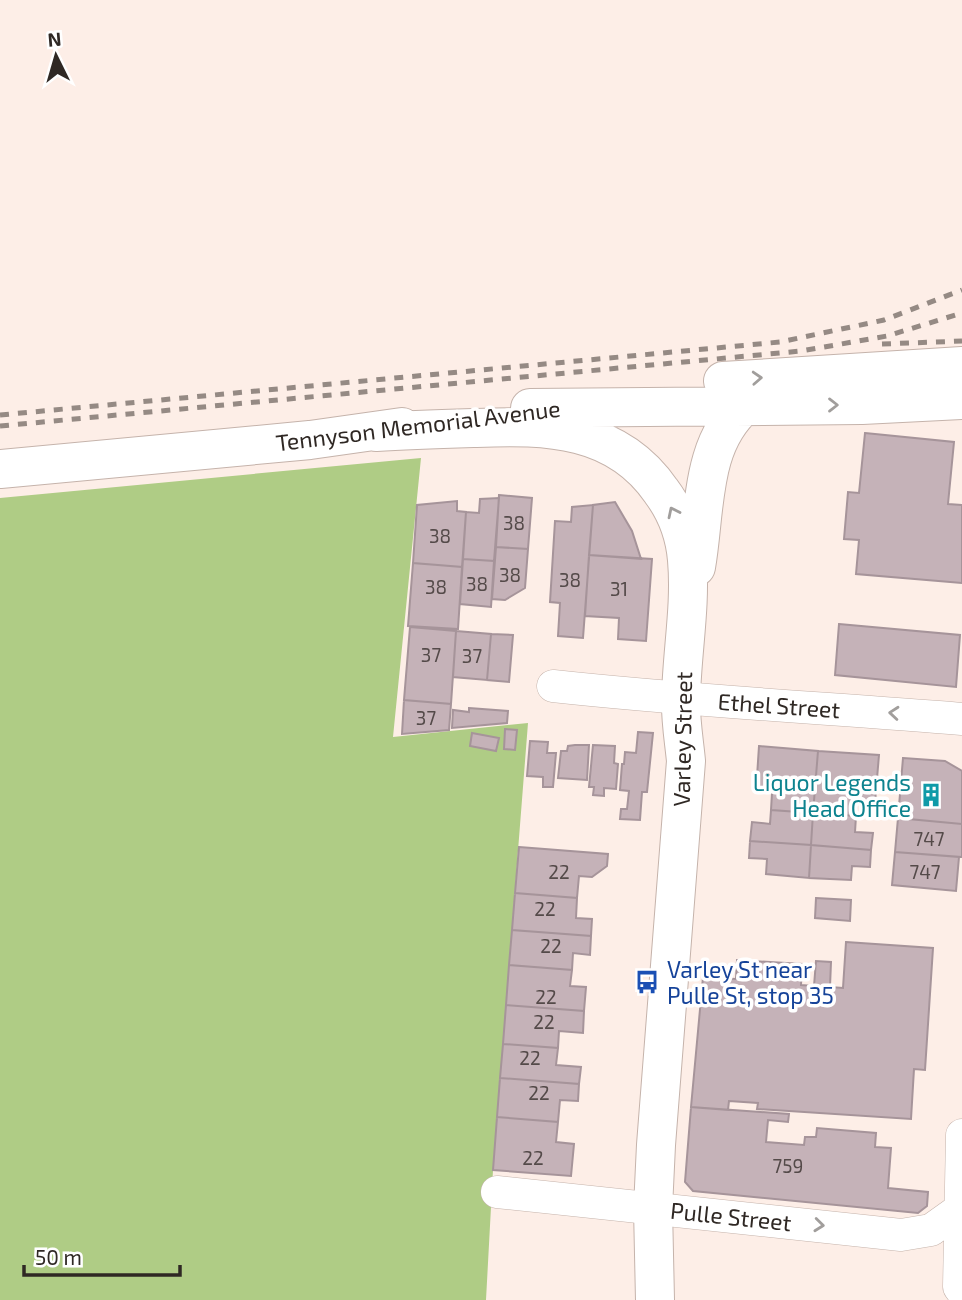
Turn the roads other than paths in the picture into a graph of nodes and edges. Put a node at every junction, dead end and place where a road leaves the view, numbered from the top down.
1 (959, 394) edge
2 (746, 404) junction
3 (520, 409) junction
4 (376, 432) junction
5 (0, 469) edge
6 (688, 614) junction
7 (554, 686) dead end
8 (680, 700) junction
9 (962, 719) edge
10 (962, 1135) edge
11 (497, 1192) dead end
12 (653, 1208) junction
13 (959, 1210) junction
14 (962, 1291) edge
15 (656, 1300) edge

2 -> 1 main road, Tennyson Memorial Avenue
3 -> 1 main road
2 - 3 main road, Tennyson Memorial Avenue
2 - 6 main road
3 - 4 main road, Tennyson Memorial Avenue
4 - 5 main road, Tennyson Memorial Avenue
6 -> 4 main road, Varley Street
6 - 8 main road, Varley Street
7 - 8 street, Ethel Street
9 -> 8 street, Ethel Street
8 - 12 main road, Varley Street
10 - 13 street
11 - 12 street, Pulle Street
12 -> 13 street, Pulle Street
12 - 15 main road, Varley Street
13 - 14 street

